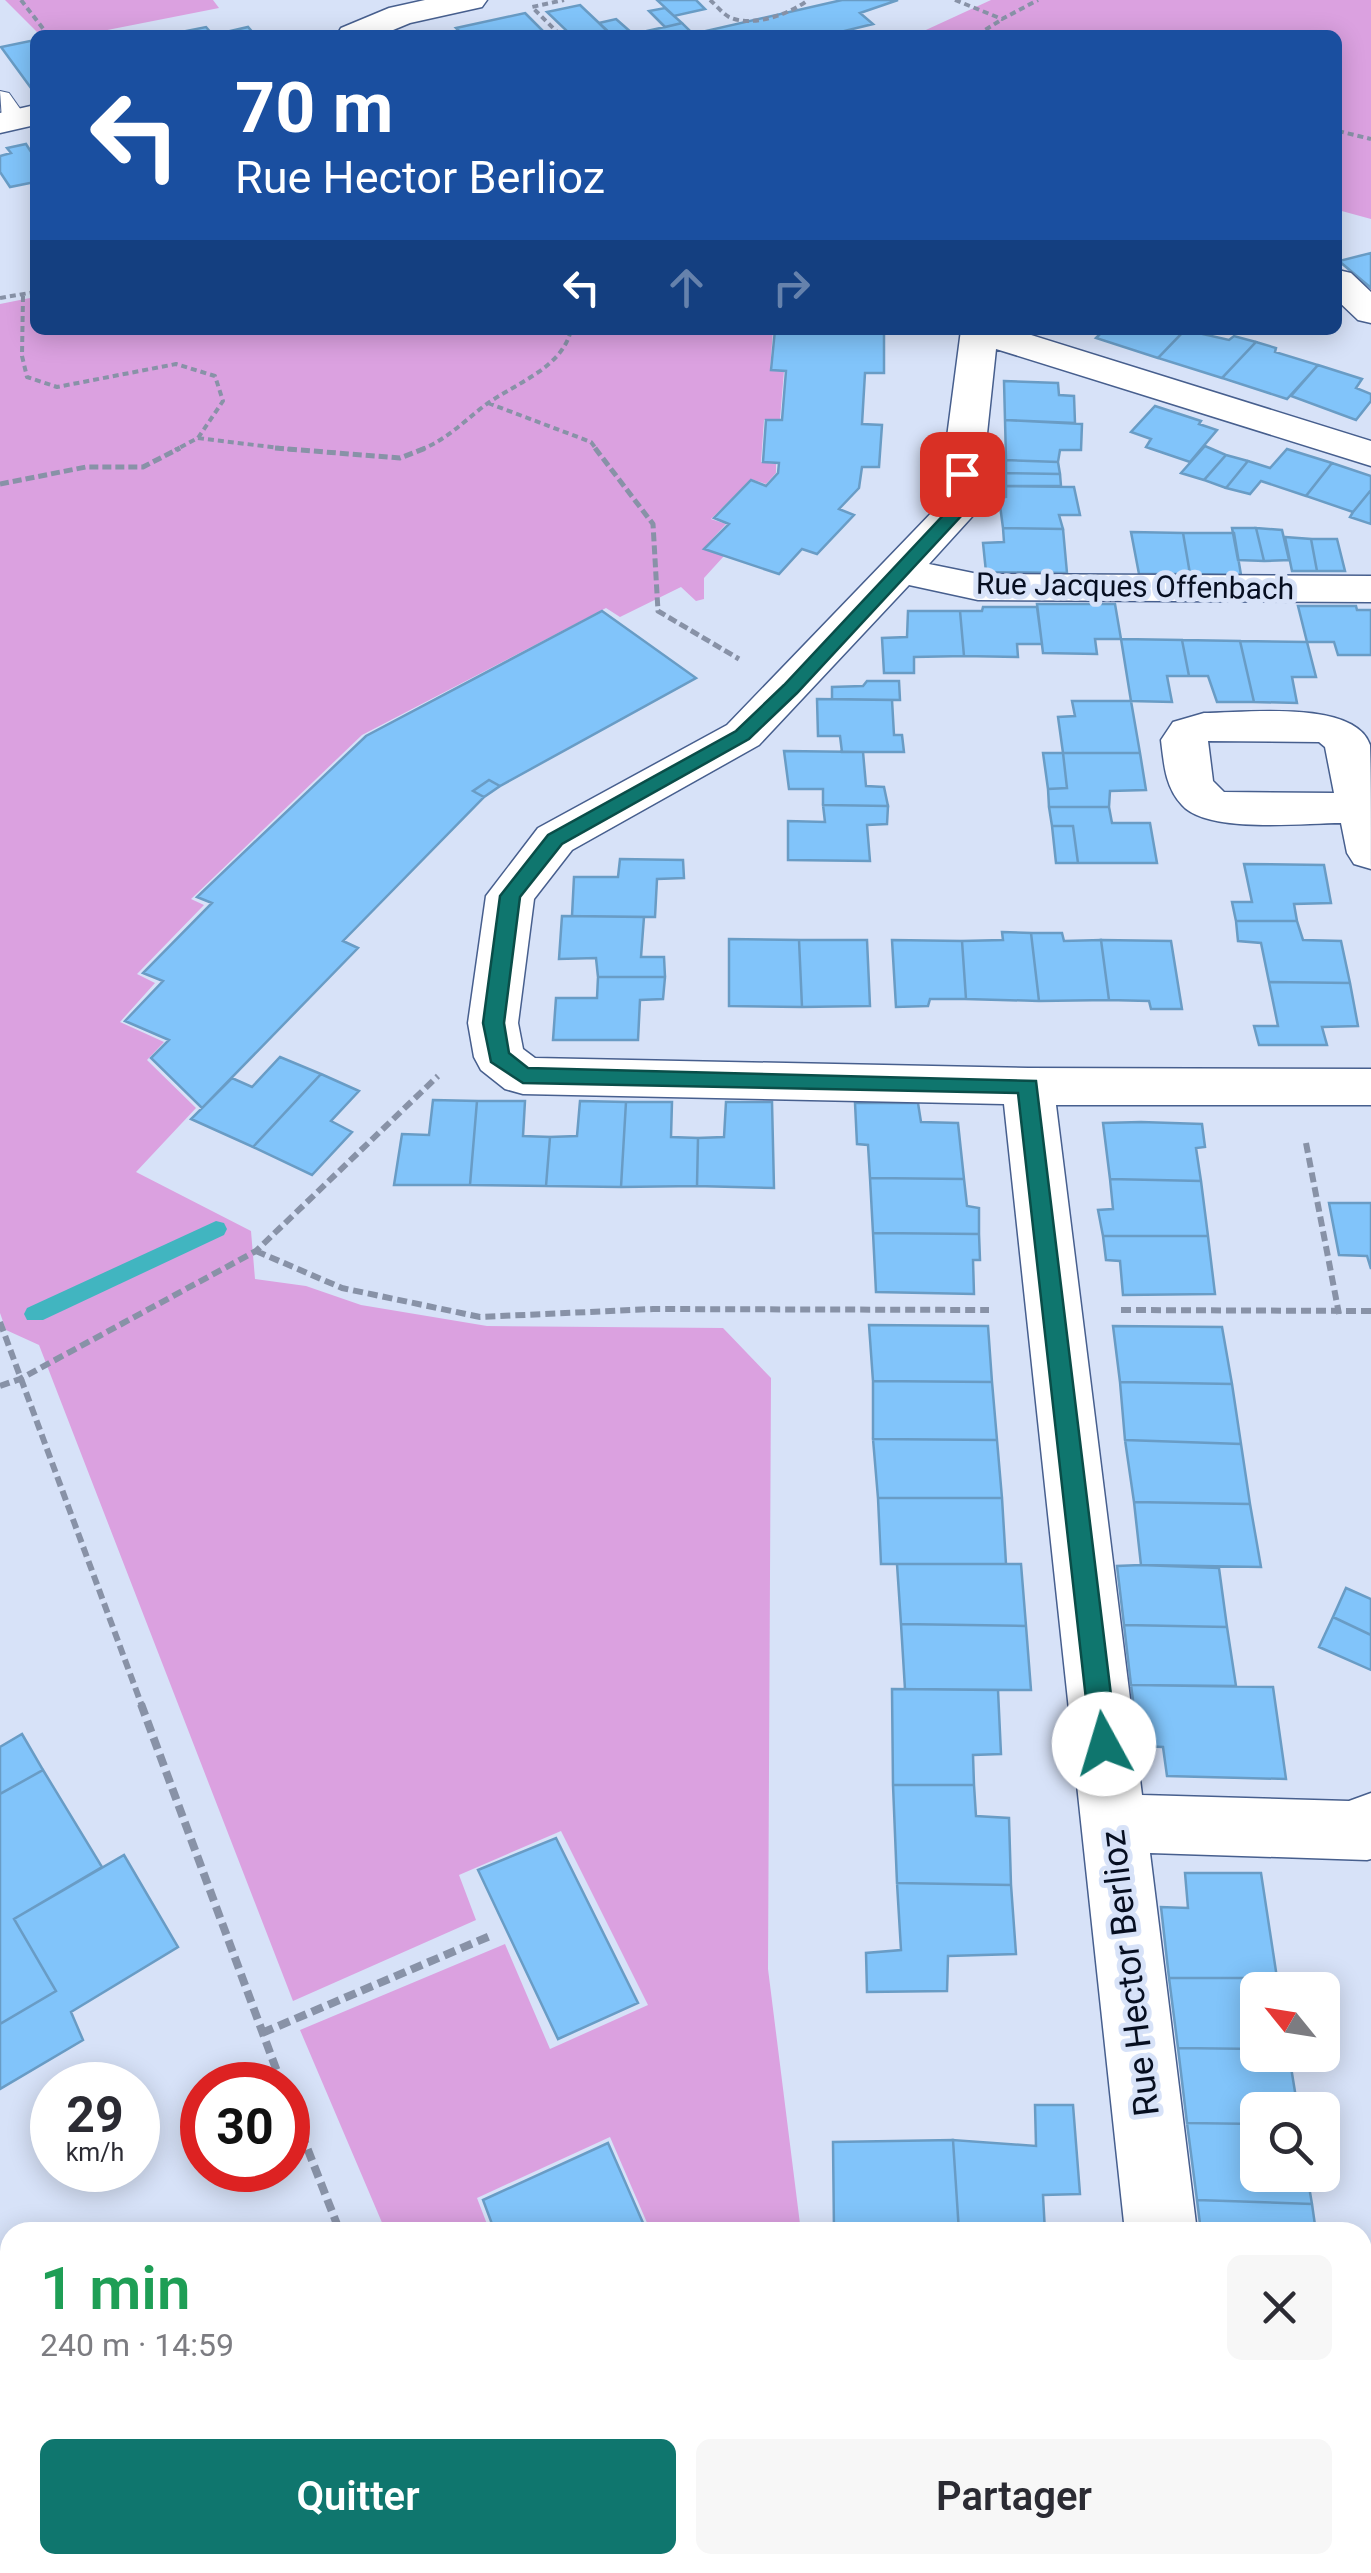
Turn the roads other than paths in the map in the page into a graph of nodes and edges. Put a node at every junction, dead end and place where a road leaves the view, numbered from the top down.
1 (471, 0) edge
2 (401, 8) edge
3 (362, 30) edge
4 (1342, 285) edge
5 (1371, 312) edge
6 (979, 335) edge
7 (996, 335) edge
8 (1371, 454) edge
9 (901, 571) junction
10 (1371, 589) edge
11 (1360, 808) dead end
12 (1371, 854) edge
13 (1028, 1086) junction
14 (1371, 1087) edge
15 (1113, 1823) junction
16 (1370, 1828) edge
17 (1160, 2222) edge

1 - 2 street
2 - 3 street
4 - 5 street
6 - 9 street
7 - 8 street
9 - 10 street, Rue Jacques Offenbach
9 - 13 street
11 - 12 street
13 - 14 street
13 - 15 street, Rue Hector Berlioz
15 - 16 street
15 - 17 street, Rue Hector Berlioz

